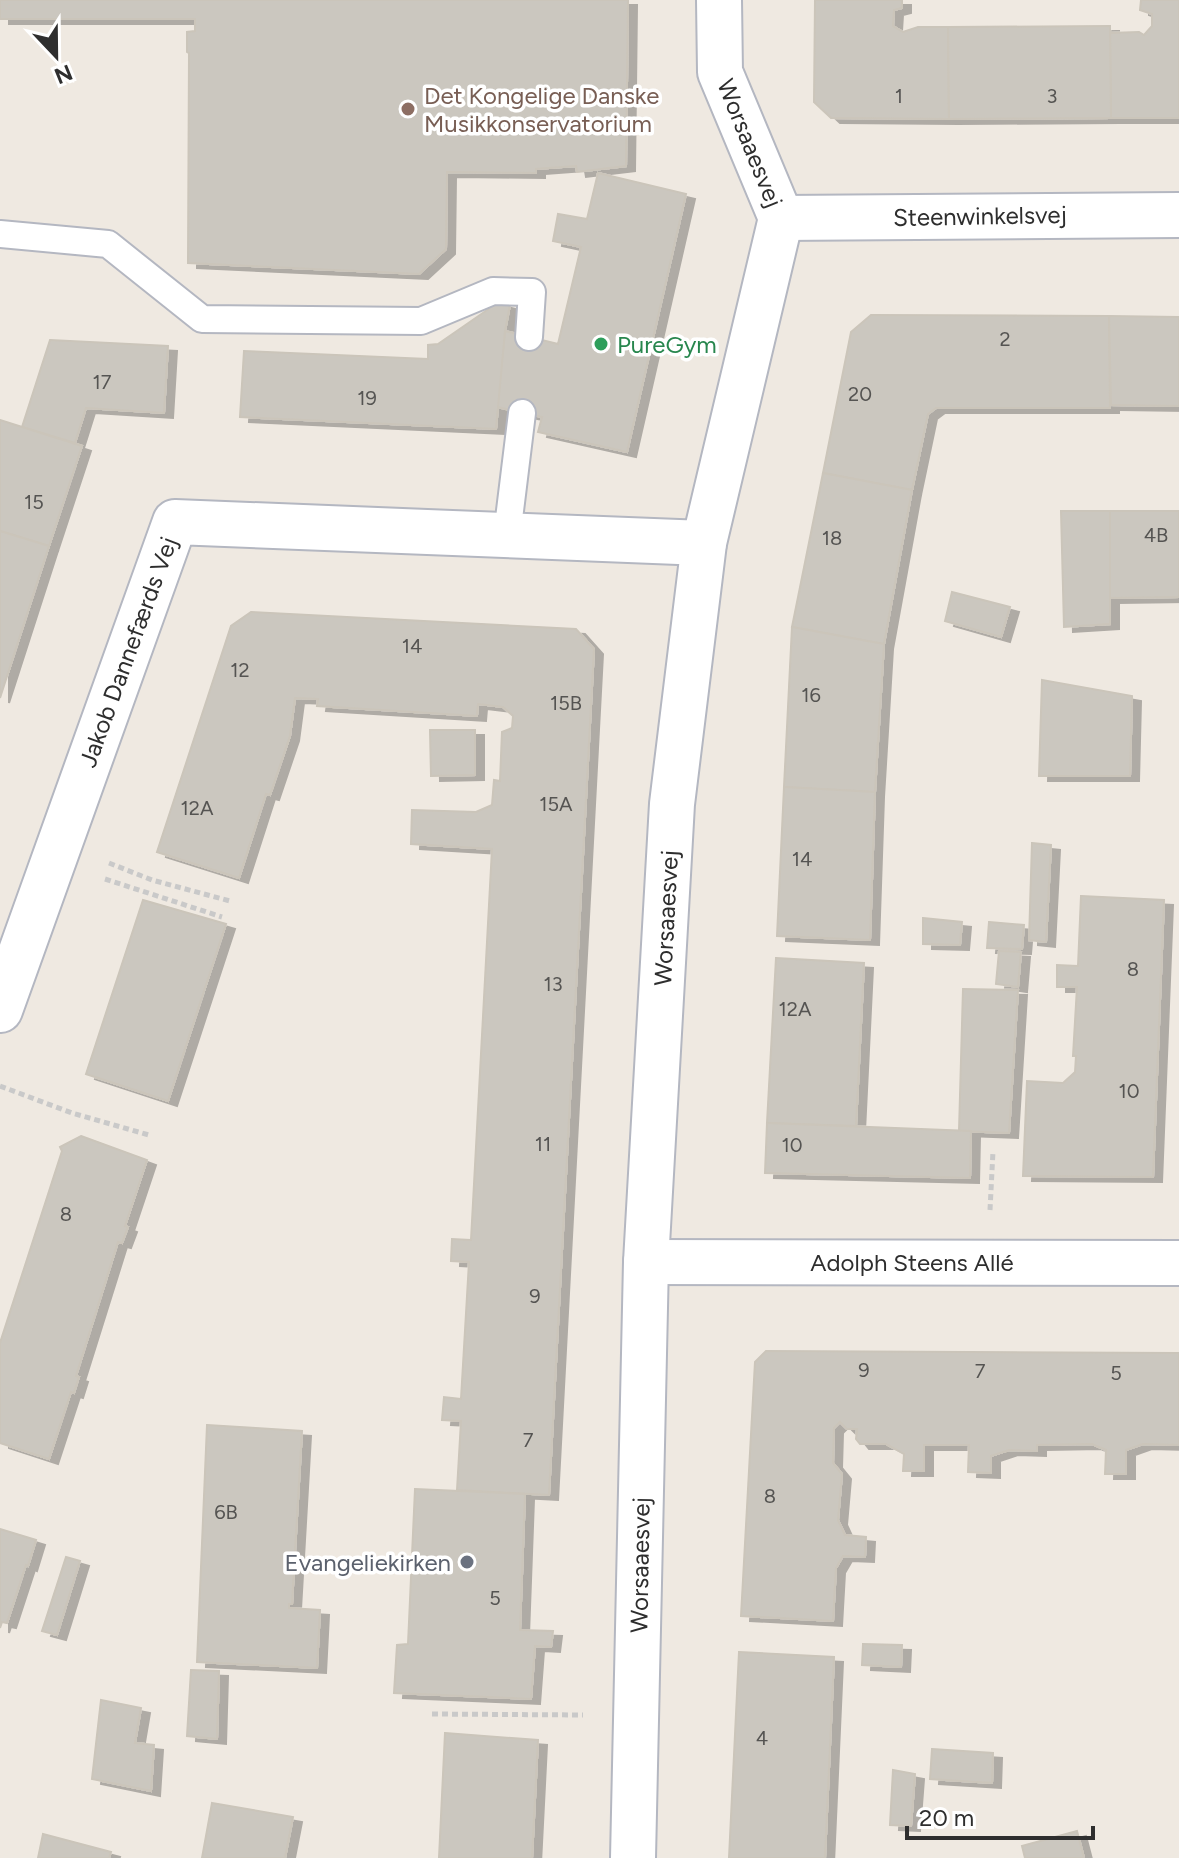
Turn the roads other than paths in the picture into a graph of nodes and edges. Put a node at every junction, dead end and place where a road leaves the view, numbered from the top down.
1 (719, 0) edge
2 (1179, 215) edge
3 (781, 218) junction
4 (0, 234) edge
5 (529, 337) dead end
6 (522, 413) dead end
7 (507, 535) junction
8 (704, 543) junction
9 (0, 1010) edge
10 (646, 1262) junction
11 (1179, 1263) edge
12 (633, 1858) edge

1 - 3 street, Worsaaesvej
2 - 3 street, Steenwinkelsvej
3 - 8 street, Worsaaesvej
4 - 5 lane
6 - 7 lane
7 - 8 street, Jakob Dannefærds Vej
7 - 9 street, Jakob Dannefærds Vej
8 - 10 street, Worsaaesvej
10 - 11 street, Adolph Steens Allé
10 - 12 street, Worsaaesvej

